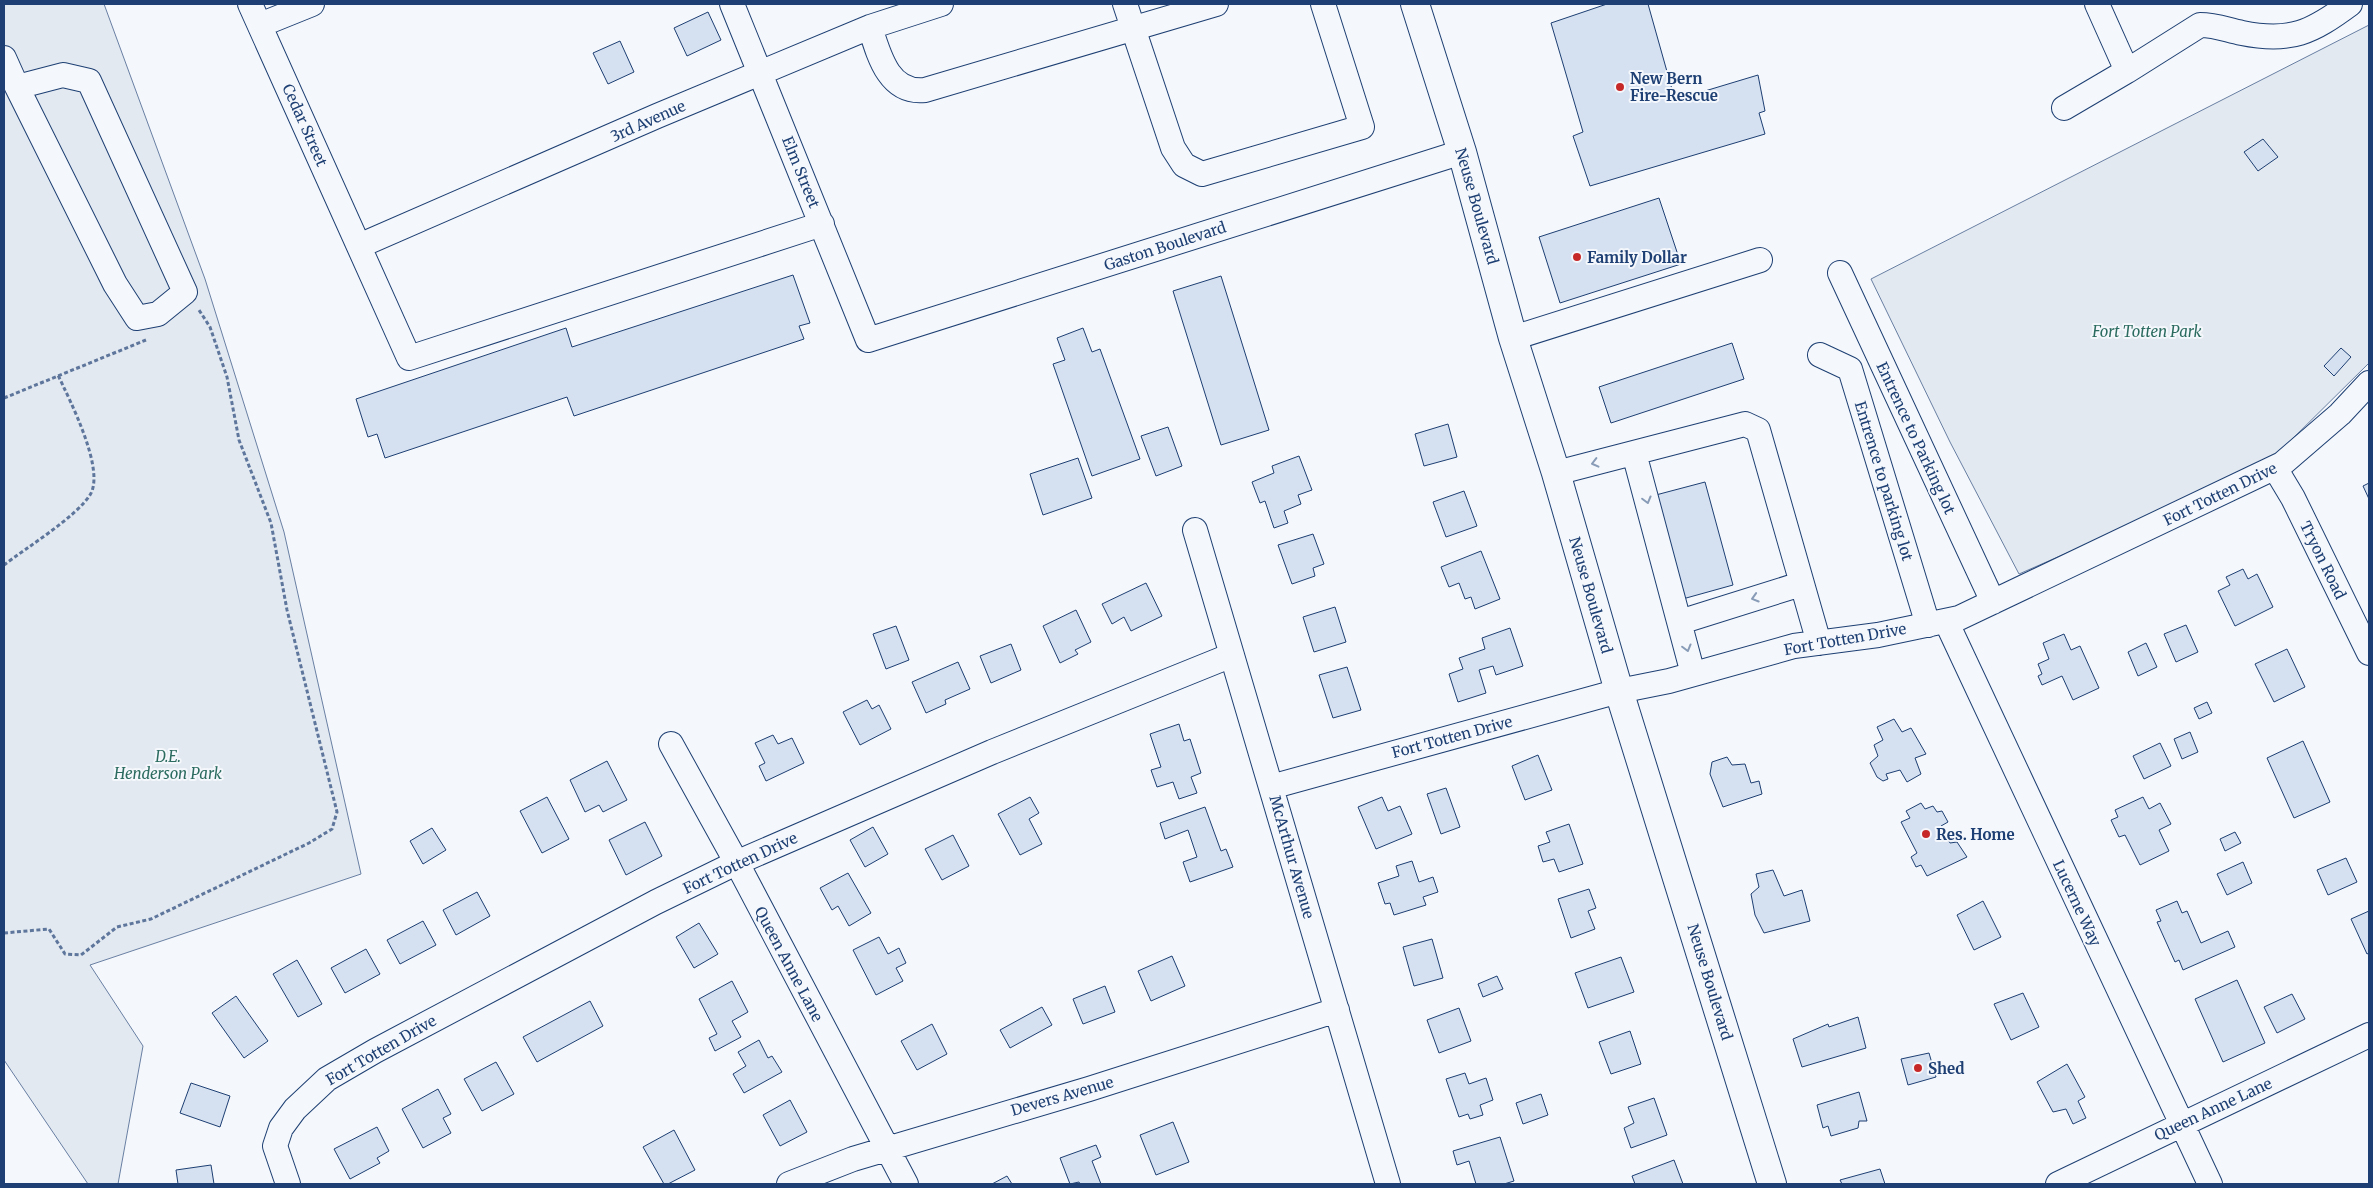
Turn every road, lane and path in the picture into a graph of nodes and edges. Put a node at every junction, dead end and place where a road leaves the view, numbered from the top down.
1 (250, 4) edge
2 (312, 4) edge
3 (732, 4) edge
4 (941, 4) edge
5 (1125, 4) edge
6 (1216, 4) edge
7 (1323, 4) edge
8 (1415, 4) edge
9 (2097, 4) edge
10 (2350, 4) edge
11 (260, 25) junction
12 (870, 27) junction
13 (1133, 29) junction
14 (4, 58) edge
15 (2127, 71) junction
16 (761, 72) junction
17 (16, 87) junction
18 (2064, 108) dead end
19 (1462, 152) junction
20 (822, 224) junction
21 (359, 246) junction
22 (1760, 260) dead end
23 (1840, 273) dead end
24 (193, 313) dead end
25 (149, 338) dead end
26 (1513, 338) junction
27 (868, 340) joint
28 (1820, 355) dead end
29 (58, 375) junction
30 (2369, 383) edge
31 (4, 398) edge
32 (1634, 453) junction
33 (2275, 468) junction
34 (1556, 473) junction
35 (1195, 530) dead end
36 (4, 565) edge
37 (1801, 584) junction
38 (1993, 602) junction
39 (1680, 622) junction
40 (1937, 623) junction
41 (1819, 643) junction
42 (2369, 653) edge
43 (1232, 655) junction
44 (1693, 674) junction
45 (1619, 691) junction
46 (671, 744) dead end
47 (1271, 787) junction
48 (736, 863) junction
49 (4, 933) edge
50 (1337, 1010) junction
51 (2369, 1035) edge
52 (2181, 1124) junction
53 (887, 1149) junction
54 (288, 1184) edge
55 (789, 1184) edge
56 (906, 1184) edge
57 (1388, 1184) edge
58 (1772, 1184) edge
59 (2058, 1184) edge
60 (2210, 1184) edge

1 - 11 street, Cedar Street
2 - 11 street
3 - 16 street, Elm Street
4 - 12 street, 3rd Avenue
5 - 13 street
6 - 13 street
7 - 13 street
8 - 19 main road, Neuse Boulevard
9 - 15 street
10 - 15 street
11 - 21 street, Cedar Street
12 - 13 street
12 - 16 street, 3rd Avenue
14 - 17 street
15 - 18 street
16 - 20 street, Elm Street
16 - 21 street, 3rd Avenue
17 - 17 street
19 - 26 main road, Neuse Boulevard
19 - 27 street, Gaston Boulevard
20 - 21 street, Cedar Street
20 - 27 street, Elm Street
22 - 26 street
23 - 38 street, Entrence to Parking lot
24 - 49 path
25 - 29 path
26 - 34 main road, Neuse Boulevard
28 - 40 street, Entrence to parking lot
29 - 31 path
29 - 36 path
30 - 33 street, Fort Totten Drive
32 -> 34 street
32 - 37 street
32 -> 39 street
33 - 38 street, Fort Totten Drive
33 - 42 street, Tryon Road
34 - 45 main road, Neuse Boulevard
35 - 43 street, McArthur Avenue
37 -> 39 street
37 - 41 street
38 - 40 street, Fort Totten Drive
39 -> 44 street
40 - 41 street, Fort Totten Drive
40 - 52 street, Lucerne Way
41 - 44 street, Fort Totten Drive
43 - 47 street, McArthur Avenue
43 - 48 street, Fort Totten Drive
44 - 45 street, Fort Totten Drive
45 - 47 street, Fort Totten Drive
45 - 58 main road, Neuse Boulevard
46 - 48 street, Queen Anne Lane
47 - 50 street, McArthur Avenue
48 - 53 street, Queen Anne Lane
48 - 54 street, Fort Totten Drive
50 - 53 street, Devers Avenue
50 - 57 street, McArthur Avenue
51 - 52 street, Queen Anne Lane
52 - 59 street, Queen Anne Lane
52 - 60 street, Lucerne Way
53 - 55 street, Devers Avenue
53 - 56 street, Queen Anne Lane

